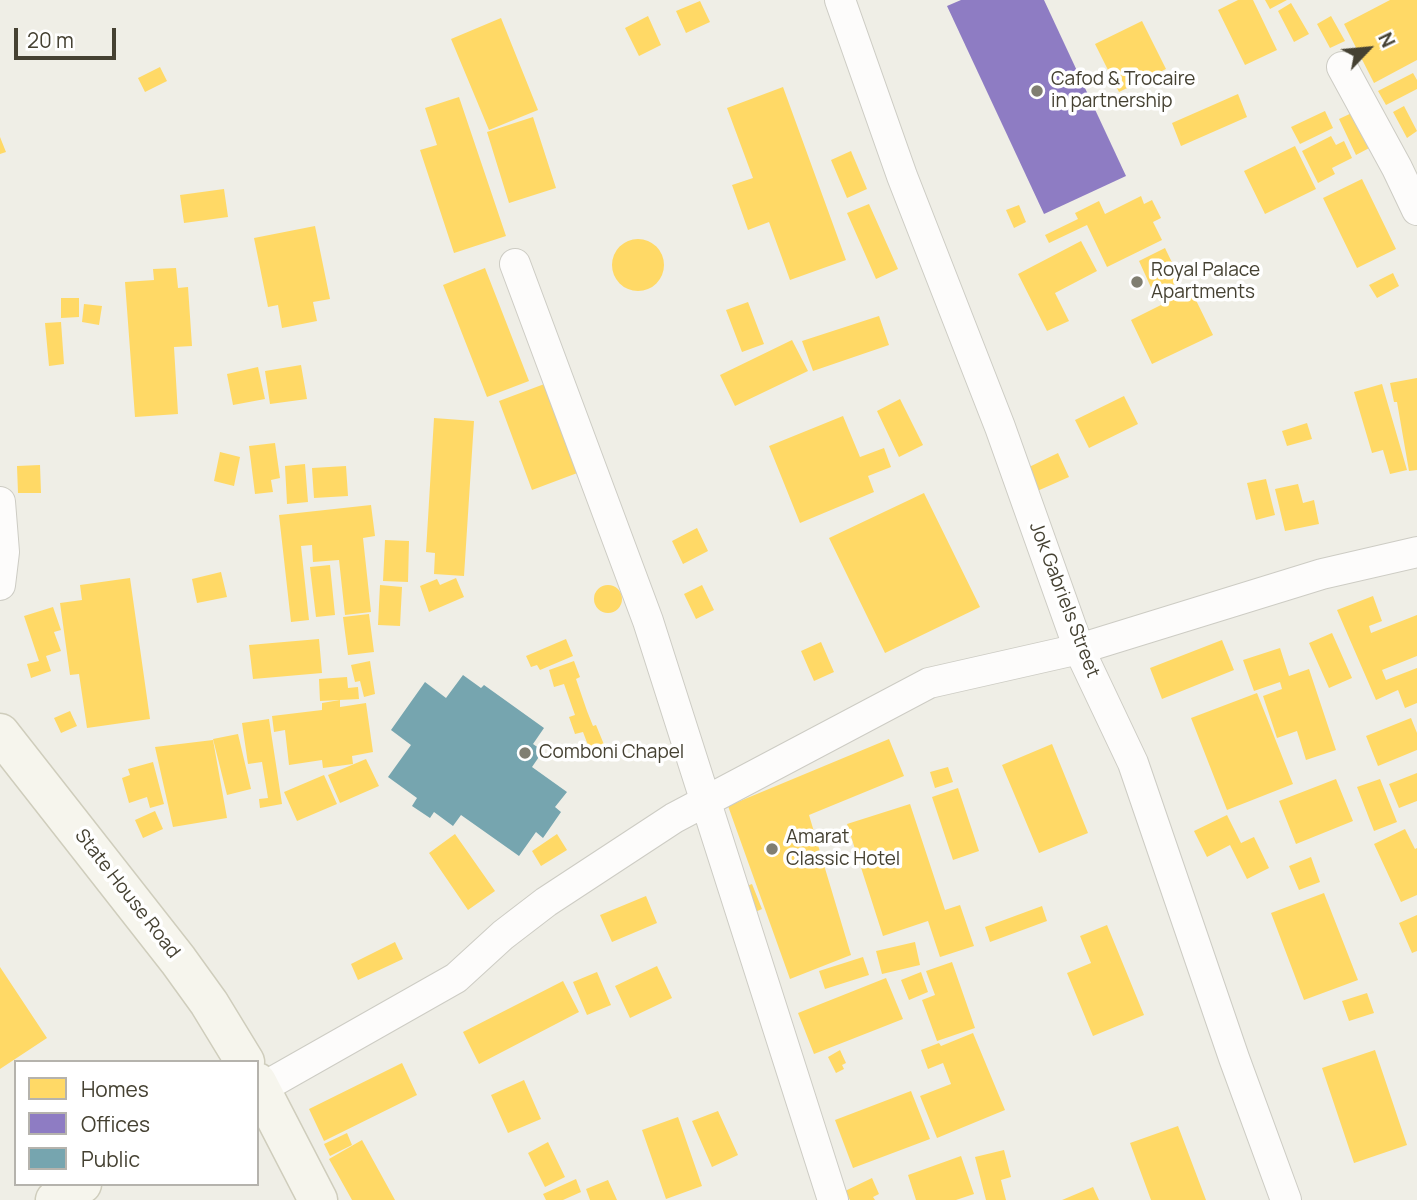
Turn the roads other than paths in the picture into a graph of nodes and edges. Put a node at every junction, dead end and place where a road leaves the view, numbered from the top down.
1 (840, 0) edge
2 (1342, 67) dead end
3 (1417, 211) edge
4 (514, 264) dead end
5 (0, 502) edge
6 (1417, 552) edge
7 (0, 585) edge
8 (1079, 649) junction
9 (0, 733) edge
10 (706, 803) junction
11 (244, 1060) edge
12 (259, 1075) edge
13 (259, 1085) edge
14 (79, 1186) edge
15 (55, 1200) edge
16 (317, 1200) edge
17 (833, 1200) edge
18 (1286, 1200) edge

1 - 8 street, Jok Gabriels Street
2 - 3 street
4 - 10 street
5 - 7 street
6 - 8 street
8 - 10 street
8 - 18 street, Jok Gabriels Street
9 - 11 main road, State House Road
10 - 12 street
10 - 17 street
13 - 16 main road, State House Road
14 - 15 main road

